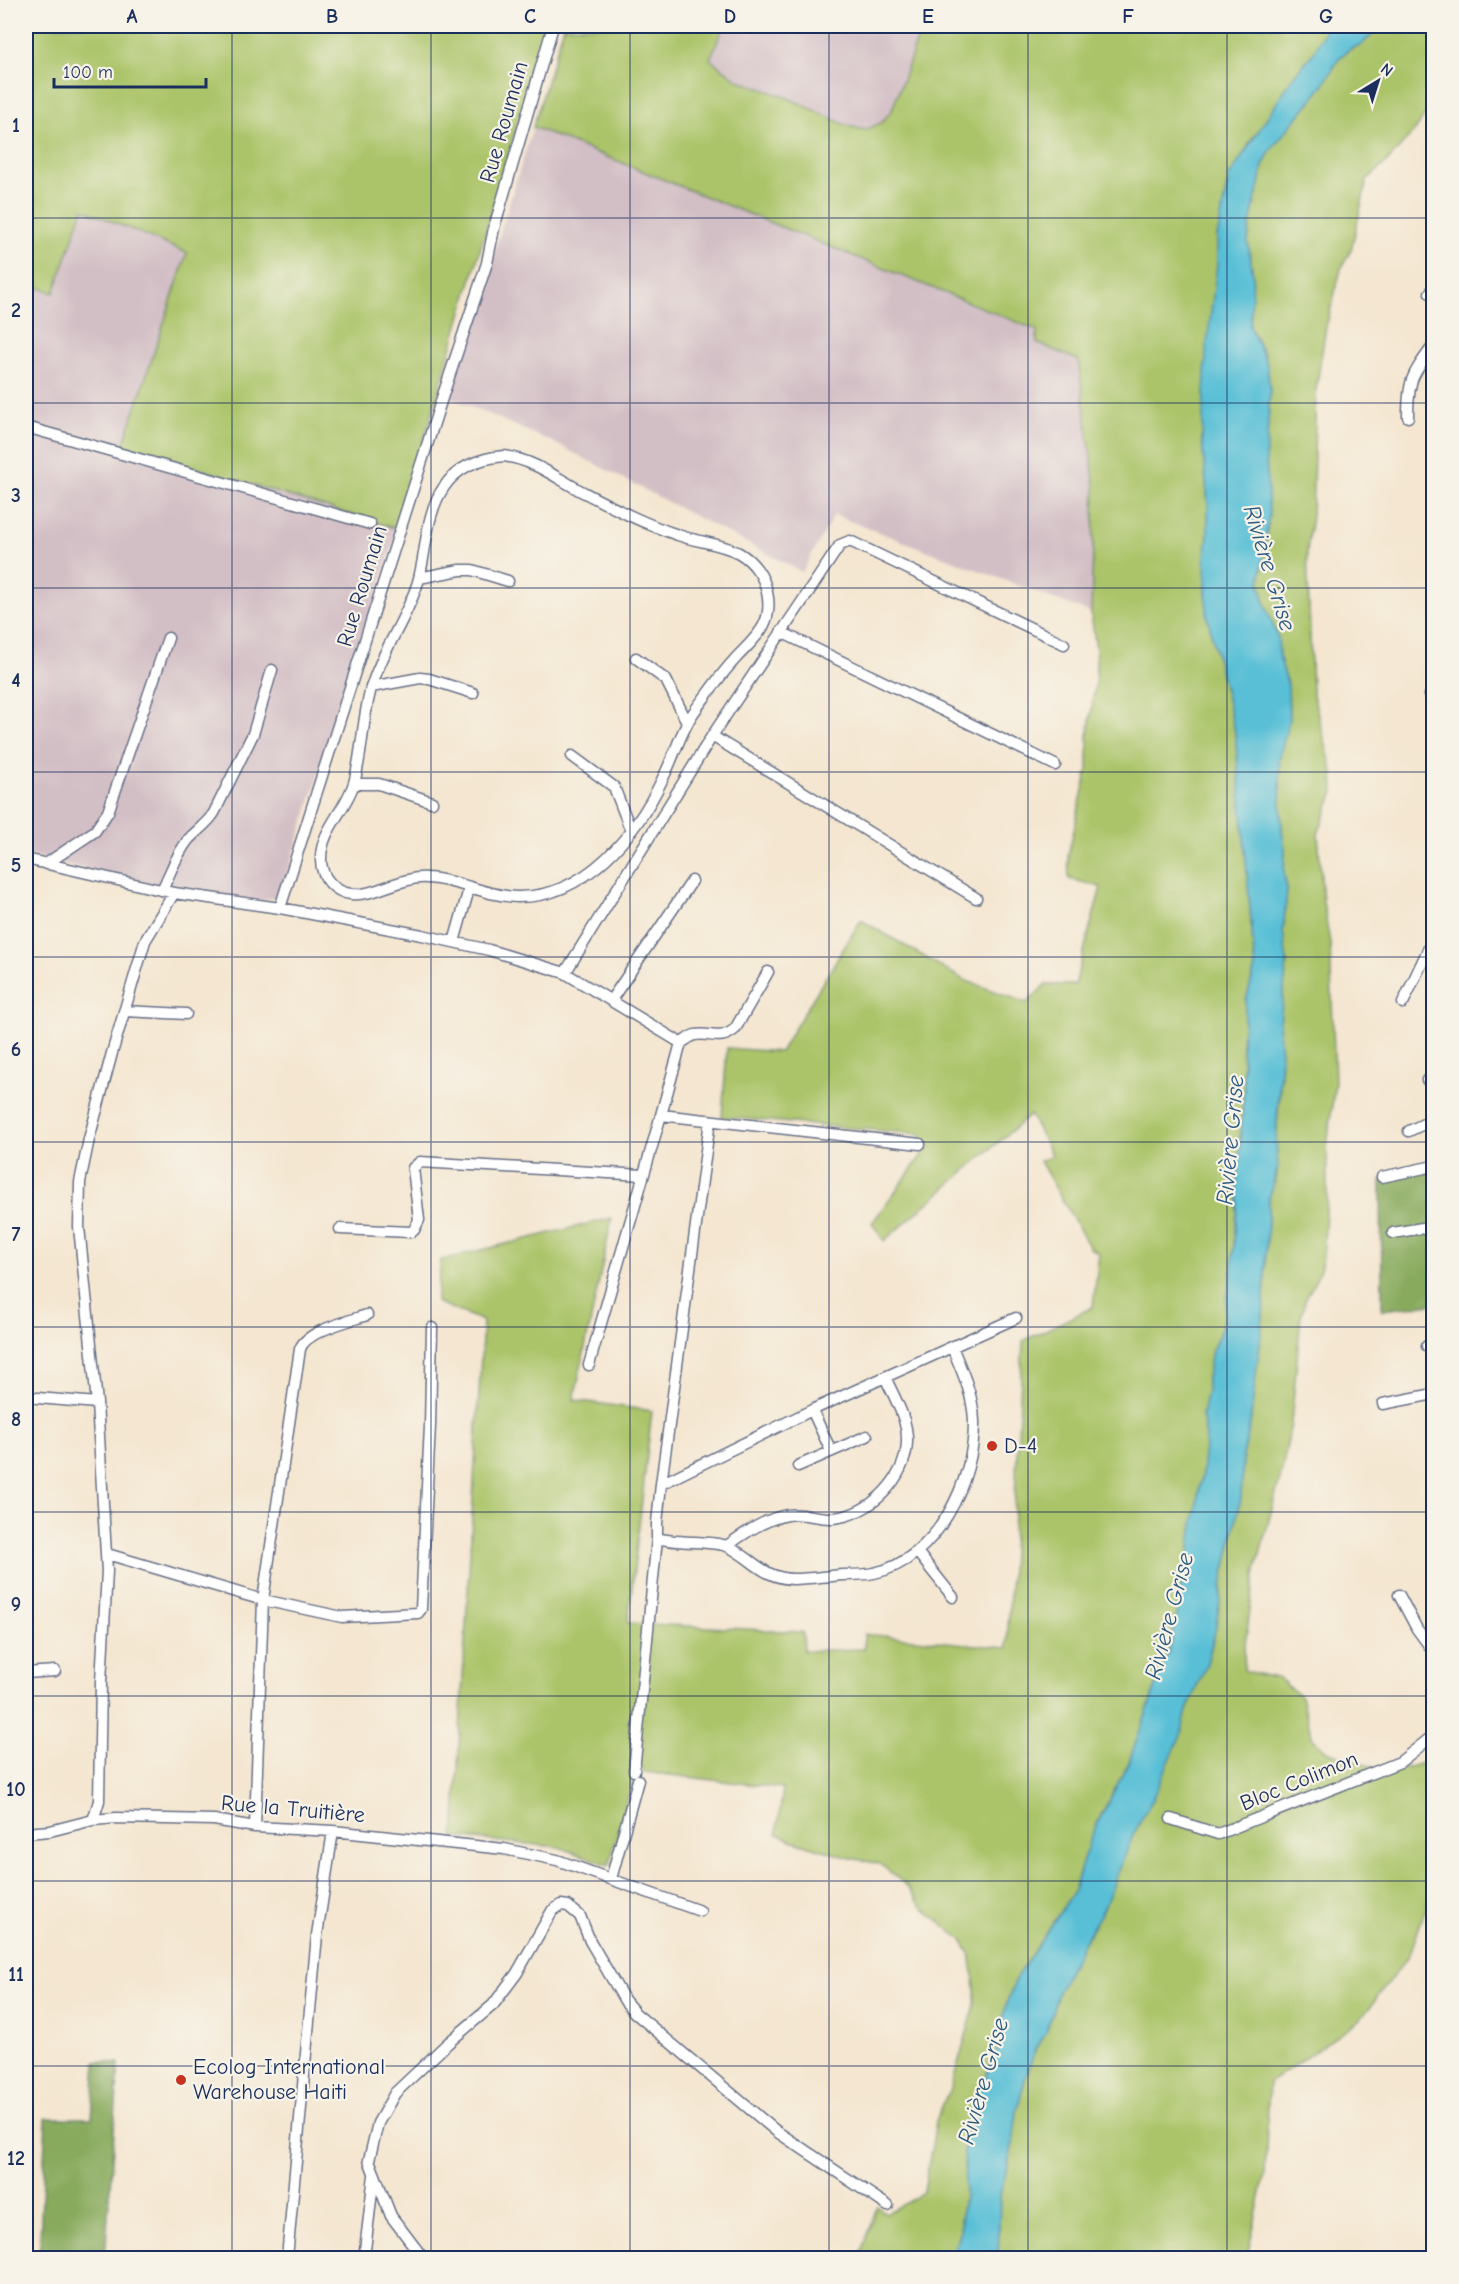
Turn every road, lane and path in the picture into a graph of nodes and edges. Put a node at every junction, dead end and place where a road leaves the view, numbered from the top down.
1 (553, 26) edge
2 (1434, 345) edge
3 (1408, 417) dead end
4 (26, 428) edge
5 (370, 524) dead end
6 (419, 578) junction
7 (508, 581) dead end
8 (781, 632) junction
9 (168, 638) dead end
10 (1065, 644) dead end
11 (636, 658) dead end
12 (272, 670) dead end
13 (371, 687) junction
14 (473, 693) dead end
15 (687, 722) junction
16 (712, 736) junction
17 (572, 756) dead end
18 (1055, 765) dead end
19 (354, 784) junction
20 (432, 802) dead end
21 (631, 831) junction
22 (26, 859) edge
23 (46, 864) junction
24 (692, 881) dead end
25 (469, 889) junction
26 (162, 891) junction
27 (174, 893) junction
28 (976, 898) dead end
29 (280, 908) junction
30 (1434, 937) edge
31 (454, 942) junction
32 (768, 972) dead end
33 (565, 973) junction
34 (611, 1000) junction
35 (1403, 1003) dead end
36 (124, 1011) junction
37 (186, 1014) dead end
38 (681, 1043) junction
39 (661, 1115) junction
40 (1434, 1119) edge
41 (710, 1121) junction
42 (1409, 1131) dead end
43 (920, 1144) dead end
44 (1434, 1166) edge
45 (643, 1175) junction
46 (1382, 1176) dead end
47 (1434, 1226) edge
48 (340, 1229) dead end
49 (1393, 1233) dead end
50 (367, 1315) dead end
51 (1016, 1318) dead end
52 (432, 1328) dead end
53 (952, 1347) junction
54 (589, 1365) dead end
55 (885, 1377) junction
56 (1434, 1394) edge
57 (26, 1397) edge
58 (97, 1403) junction
59 (1383, 1404) dead end
60 (812, 1410) junction
61 (867, 1436) dead end
62 (831, 1451) junction
63 (798, 1466) dead end
64 (661, 1484) junction
65 (657, 1538) junction
66 (727, 1546) junction
67 (918, 1553) junction
68 (107, 1554) junction
69 (1399, 1595) dead end
70 (953, 1597) dead end
71 (263, 1600) junction
72 (1434, 1652) edge
73 (55, 1671) dead end
74 (26, 1673) edge
75 (1434, 1735) edge
76 (1172, 1819) dead end
77 (93, 1820) junction
78 (255, 1827) junction
79 (333, 1831) junction
80 (26, 1833) edge
81 (611, 1879) junction
82 (700, 1911) dead end
83 (374, 2172) junction
84 (888, 2206) dead end
85 (286, 2259) edge
86 (364, 2259) edge
87 (423, 2259) edge

1 - 29 street, Rue Roumain
2 - 3 street
4 - 5 street
6 - 7 street
6 - 13 street
6 - 15 street
8 - 10 street
8 - 16 street
8 - 18 street
9 - 23 street
11 - 15 street
12 - 26 street
13 - 14 street
13 - 19 street
15 - 21 street
16 - 28 street
16 - 33 street
17 - 21 street
19 - 20 street
19 - 25 street
21 - 25 street
22 - 23 street
23 - 26 street
24 - 34 street
25 - 31 street
26 - 27 street
27 - 29 street
27 - 36 street
29 - 31 street
30 - 35 street
31 - 33 street
32 - 38 street
33 - 34 street
34 - 38 street
36 - 37 street
36 - 58 street
38 - 39 street
39 - 41 street
39 - 45 street
40 - 42 street
41 - 43 street
41 - 64 street
44 - 46 street
45 - 48 street
45 - 54 street
47 - 49 street
50 - 71 street
51 - 53 street
52 - 71 street
53 - 55 street
53 - 67 street
55 - 60 street
55 - 66 street
56 - 59 street
57 - 58 street
58 - 68 street
60 - 62 street
60 - 64 street
61 - 62 street
62 - 63 street
64 - 65 street
65 - 66 street
65 - 81 street
66 - 67 street
67 - 70 street
68 - 71 street
68 - 77 street
69 - 72 street
71 - 78 street
73 - 74 street
75 - 76 street, Bloc Colimon
77 - 78 street, Rue la Truitière
77 - 80 street, Rue la Truitière
78 - 79 street, Rue la Truitière
79 - 81 street, Rue la Truitière
79 - 85 street
81 - 82 street, Rue la Truitière
83 - 84 street
83 - 86 street
83 - 87 street

